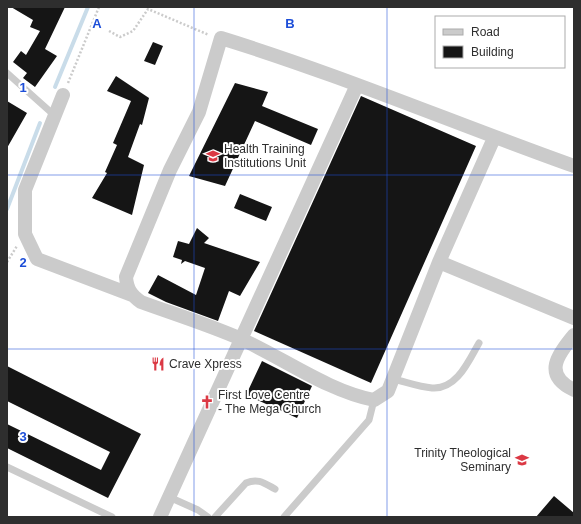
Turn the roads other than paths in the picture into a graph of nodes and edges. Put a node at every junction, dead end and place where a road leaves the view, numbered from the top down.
1 (7, 73) edge
2 (356, 85) junction
3 (63, 95) road end
4 (54, 115) junction
5 (494, 138) junction
6 (574, 166) edge
7 (438, 262) junction
8 (132, 296) junction
9 (574, 318) edge
10 (574, 335) edge
11 (241, 339) junction
12 (479, 343) dead end
13 (393, 379) junction
14 (574, 390) edge
15 (374, 400) junction
16 (7, 467) edge
17 (275, 489) dead end
18 (170, 497) junction
19 (197, 513) edge
20 (112, 517) edge
21 (160, 517) edge
22 (208, 517) edge
23 (215, 517) edge
24 (284, 517) edge

1 - 4 lane
2 - 5 street
2 - 8 street
2 - 11 street
3 - 4 street
4 - 8 street
5 - 6 street
5 - 7 street
7 - 9 street
7 - 13 street
8 - 11 street
10 - 14 street
11 - 15 street
11 - 18 street
12 - 13 lane
13 - 15 street
15 - 24 lane
16 - 20 lane
17 - 23 lane
18 - 19 lane
18 - 21 street
19 - 22 lane

